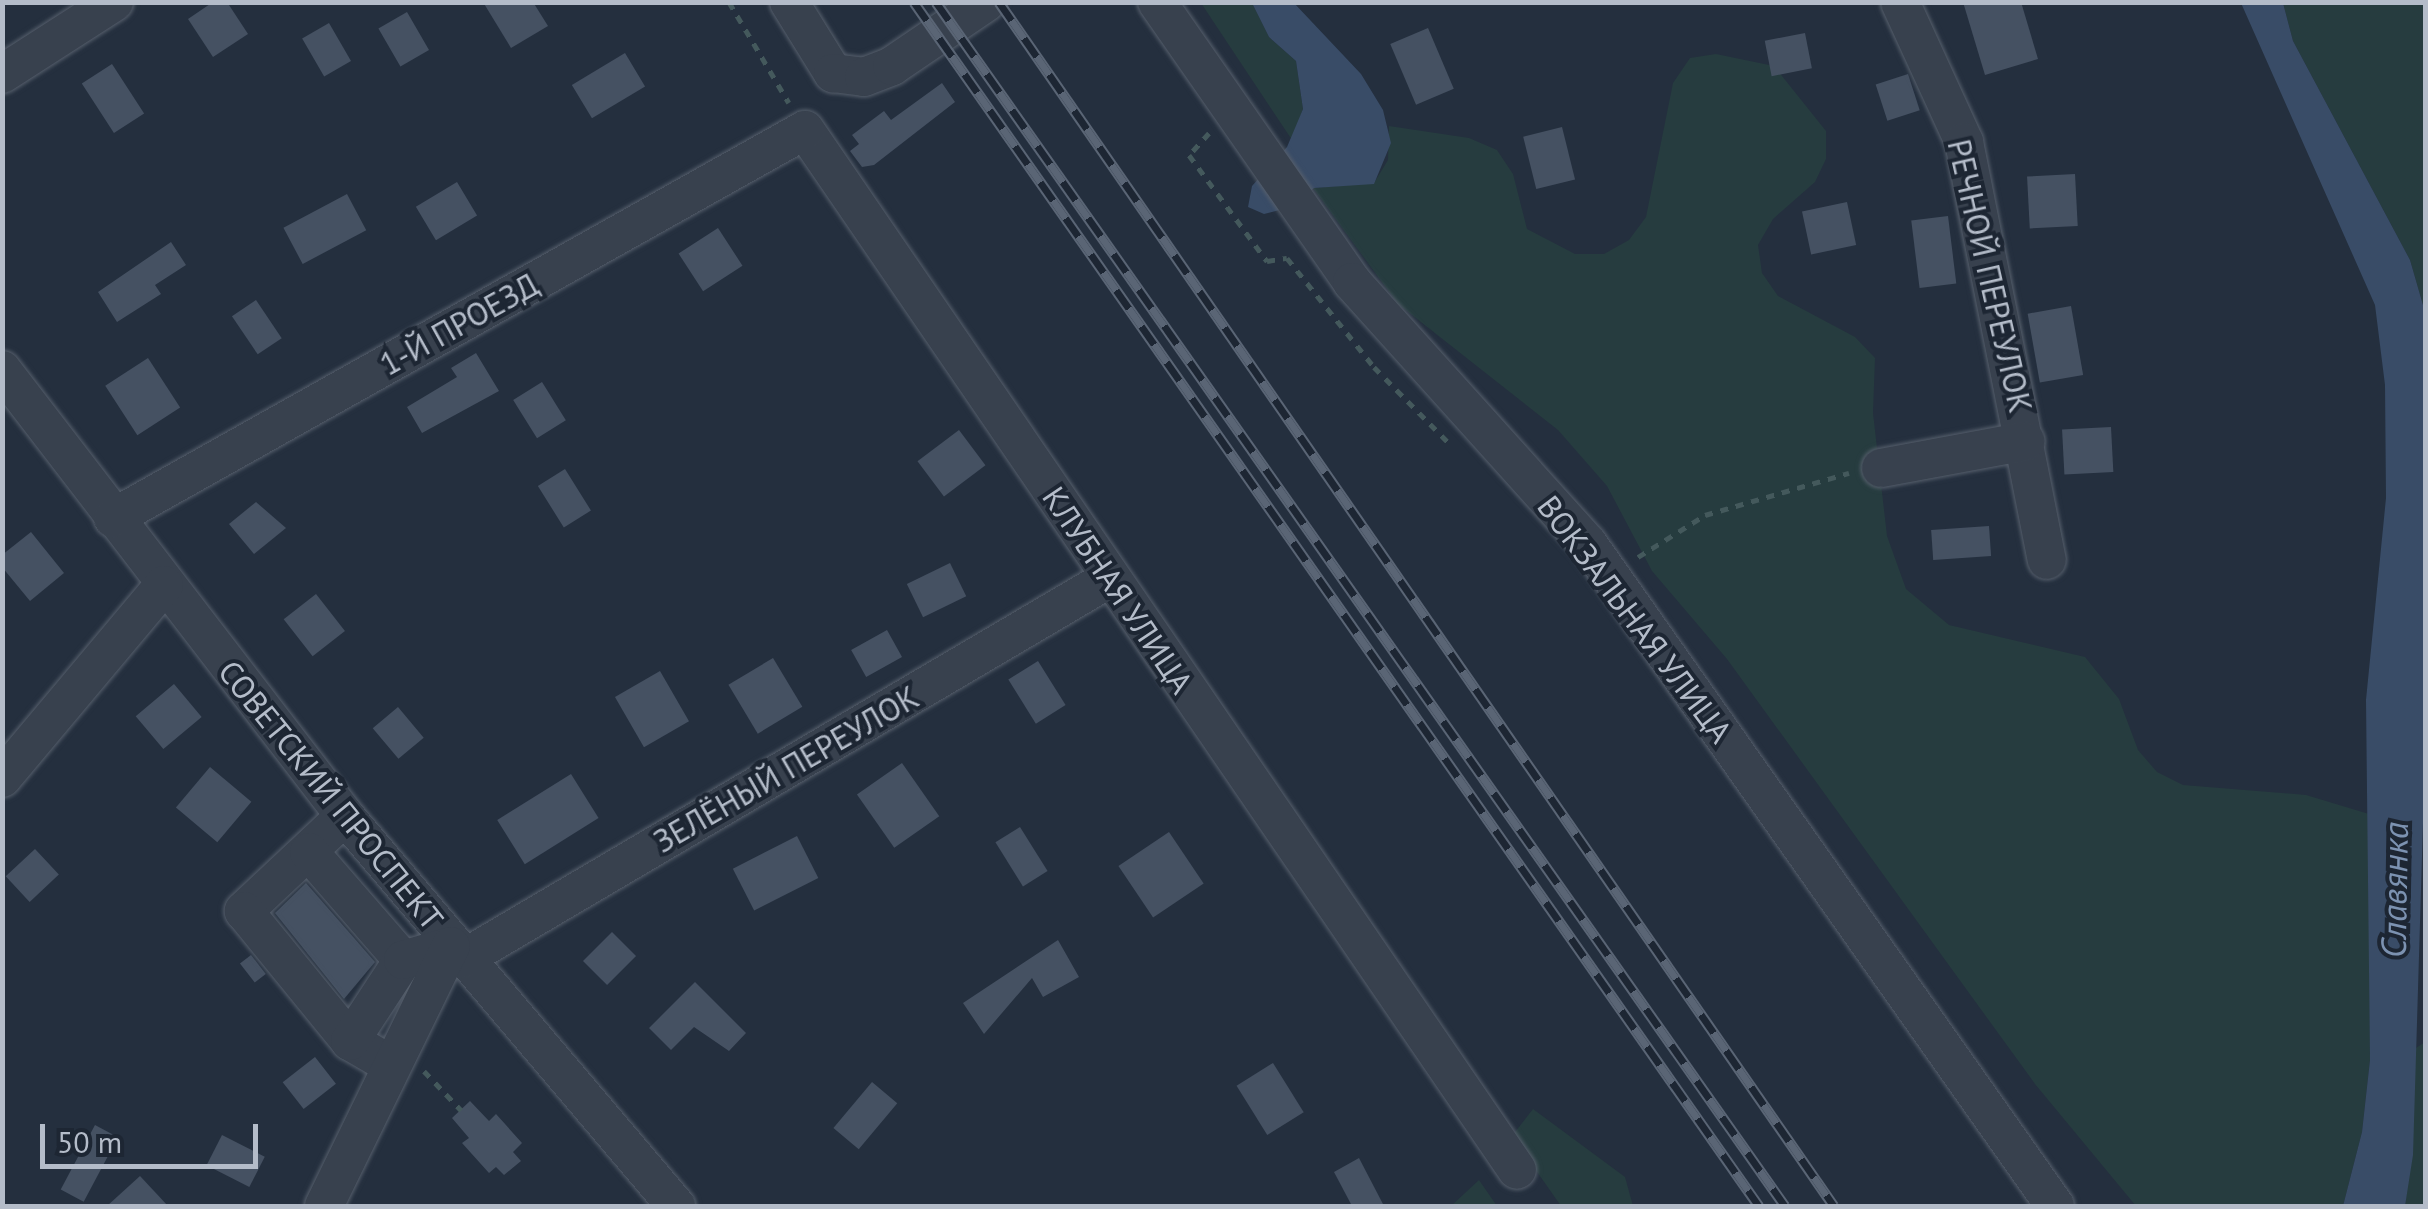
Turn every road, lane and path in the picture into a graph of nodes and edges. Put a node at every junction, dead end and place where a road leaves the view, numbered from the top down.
1 (114, 2) edge
2 (729, 2) edge
3 (789, 2) edge
4 (986, 2) edge
5 (1157, 2) edge
6 (1900, 2) edge
7 (833, 73) junction
8 (2, 74) edge
9 (1218, 124) dead end
10 (804, 130) junction
11 (2, 370) edge
12 (2026, 441) junction
13 (1462, 458) dead end
14 (1881, 468) joint
15 (113, 518) junction
16 (1632, 560) dead end
17 (2047, 560) dead end
18 (1110, 578) junction
19 (164, 585) junction
20 (2, 778) edge
21 (345, 816) junction
22 (309, 852) junction
23 (457, 952) junction
24 (402, 960) junction
25 (350, 1041) junction
26 (396, 1056) junction
27 (460, 1110) dead end
28 (1517, 1170) dead end
29 (324, 1206) edge
30 (676, 1206) edge
31 (2054, 1206) edge

1 - 8 street
2 - 10 path
3 - 7 street
4 - 7 street
5 - 31 street, ВОКЗАЛЬНАЯ УЛИЦА
6 - 12 street, РЕЧНОЙ ПЕРЕУЛОК
7 - 10 street
9 - 13 path
10 - 15 street, 1-Й ПРОЕЗД
10 - 18 street, КЛУБНАЯ УЛИЦА
11 - 15 street, СОВЕТСКИЙ ПРОСПЕКТ
12 - 14 street
12 - 17 street, РЕЧНОЙ ПЕРЕУЛОК
14 - 16 path
15 - 19 street, СОВЕТСКИЙ ПРОСПЕКТ
18 - 23 street, ЗЕЛЁНЫЙ ПЕРЕУЛОК
18 - 28 street, КЛУБНАЯ УЛИЦА
19 - 20 street
19 - 21 street, СОВЕТСКИЙ ПРОСПЕКТ
21 - 22 street
21 - 23 street, СОВЕТСКИЙ ПРОСПЕКТ
22 - 24 street
22 - 25 street
23 - 24 street, ЗЕЛЁНЫЙ ПЕРЕУЛОК
23 - 26 street
23 - 30 street, СОВЕТСКИЙ ПРОСПЕКТ
24 - 25 street
25 - 26 street
26 - 27 path
26 - 29 street

